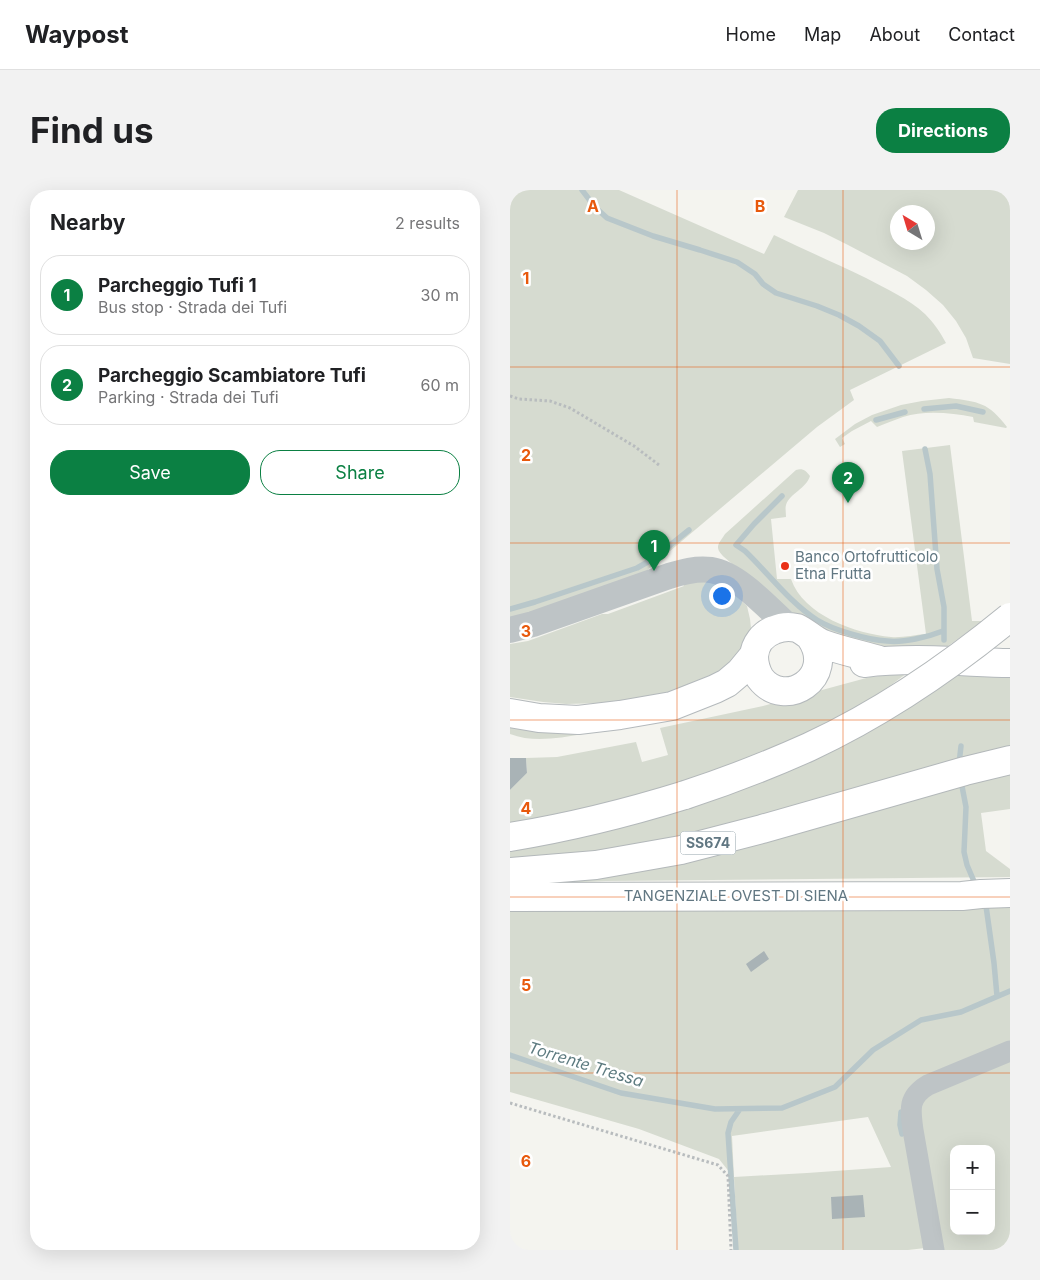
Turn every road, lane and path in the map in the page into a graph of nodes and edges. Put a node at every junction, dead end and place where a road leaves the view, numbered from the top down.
1 (510, 396) edge
2 (659, 465) dead end
3 (747, 588) junction
4 (1010, 617) edge
5 (510, 630) edge
6 (800, 632) junction
7 (756, 650) junction
8 (882, 660) junction
9 (1010, 663) edge
10 (817, 670) junction
11 (764, 682) junction
12 (672, 706) junction
13 (510, 713) edge
14 (1010, 760) edge
15 (510, 837) edge
16 (510, 872) edge
17 (1010, 893) edge
18 (962, 896) junction
19 (510, 897) edge
20 (1010, 901) edge
21 (1010, 1051) edge
22 (510, 1103) edge
23 (731, 1250) edge
24 (934, 1250) edge

1 - 2 path
3 - 5 street
3 - 6 street
3 - 7 street
4 - 15 main road, bridge
6 - 7 main road
6 - 8 main road
6 - 10 main road
7 - 11 main road
7 - 12 main road
8 - 9 main road
8 - 10 main road
10 - 11 main road
11 - 12 main road
12 - 13 main road
14 - 16 main road, SS674
17 - 18 main road
18 - 19 main road, TANGENZIALE OVEST DI SIENA
18 - 20 main road
21 - 24 street
22 - 23 path

